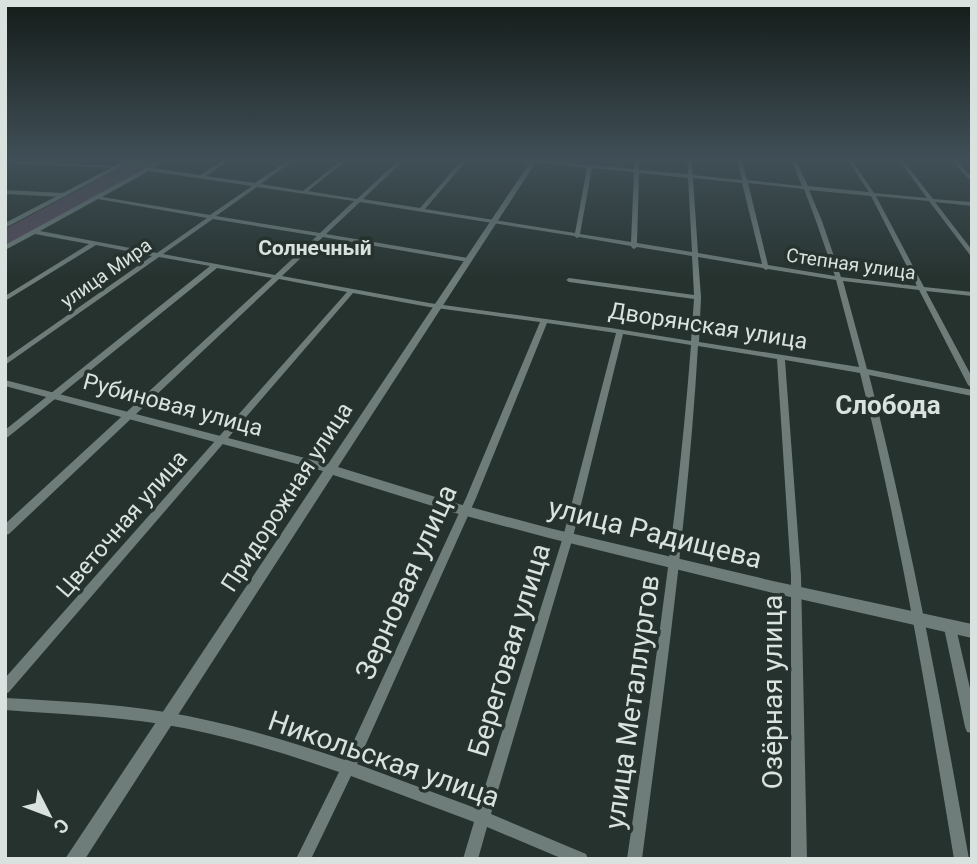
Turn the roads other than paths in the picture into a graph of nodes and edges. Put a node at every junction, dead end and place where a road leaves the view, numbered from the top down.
1 (56, 199) edge
2 (91, 199) edge
3 (109, 199) edge
4 (235, 199) edge
5 (348, 199) edge
6 (430, 199) edge
7 (508, 199) edge
8 (584, 199) edge
9 (636, 199) edge
10 (693, 199) edge
11 (750, 199) edge
12 (811, 199) edge
13 (875, 199) edge
14 (925, 199) edge
15 (931, 200) junction
16 (358, 201) junction
17 (972, 204) edge
18 (421, 210) junction
19 (211, 216) junction
20 (494, 221) junction
21 (5, 226) edge
22 (36, 232) junction
23 (321, 235) junction
24 (577, 236) junction
25 (95, 243) junction
26 (634, 247) junction
27 (5, 248) edge
28 (158, 254) junction
29 (972, 254) edge
30 (696, 257) junction
31 (468, 260) junction
32 (216, 265) junction
33 (765, 268) junction
34 (277, 277) junction
35 (838, 279) junction
36 (569, 280) dead end
37 (924, 290) junction
38 (351, 291) junction
39 (972, 294) edge
40 (698, 297) junction
41 (5, 299) edge
42 (438, 306) junction
43 (544, 321) junction
44 (620, 332) junction
45 (695, 343) junction
46 (780, 357) junction
47 (5, 363) edge
48 (864, 371) junction
49 (5, 383) edge
50 (972, 385) edge
51 (972, 393) edge
52 (54, 395) junction
53 (129, 416) junction
54 (5, 435) edge
55 (221, 440) junction
56 (331, 469) junction
57 (466, 510) junction
58 (5, 531) edge
59 (568, 537) junction
60 (676, 564) junction
61 (797, 592) junction
62 (920, 622) junction
63 (950, 628) junction
64 (972, 631) edge
65 (5, 688) edge
66 (5, 704) edge
67 (166, 720) junction
68 (972, 727) edge
69 (348, 769) junction
70 (483, 819) junction
71 (74, 859) edge
72 (303, 859) edge
73 (470, 859) edge
74 (581, 859) edge
75 (634, 859) edge
76 (799, 859) edge
77 (962, 859) edge

1 - 21 street
2 - 22 street
3 - 19 street
4 - 19 street, улица Мира
5 - 16 street
6 - 18 street
7 - 20 street, Придорожная улица
8 - 24 street
9 - 26 street
10 - 30 street
11 - 33 street
12 - 35 street
13 - 37 street
14 - 15 street
15 - 17 street
15 - 29 street
16 - 18 street
16 - 23 street
18 - 20 street
19 - 23 street
19 - 28 street, улица Мира
20 - 24 street, Степная улица
20 - 31 street, Придорожная улица
22 - 25 street, Дворянская улица
22 - 27 street
23 - 31 street
23 - 34 street
24 - 26 street, Степная улица
25 - 28 street, Дворянская улица
25 - 41 street
26 - 30 street, Степная улица
28 - 32 street, Дворянская улица
28 - 47 street, улица Мира
30 - 33 street, Степная улица
30 - 40 street
31 - 42 street, Придорожная улица
32 - 34 street, Дворянская улица
32 - 52 street
33 - 35 street, Степная улица
34 - 38 street, Дворянская улица
34 - 53 street
35 - 37 street, Степная улица
35 - 48 street
36 - 40 street
37 - 39 street, Степная улица
37 - 50 street
38 - 42 street, Дворянская улица
38 - 55 street, Цветочная улица
40 - 45 street, улица Металлургов
42 - 43 street, Дворянская улица
42 - 56 street, Придорожная улица
43 - 44 street, Дворянская улица
43 - 57 street, Зерновая улица
44 - 45 street, Дворянская улица
44 - 59 street, Береговая улица
45 - 46 street, Дворянская улица
45 - 60 street, улица Металлургов
46 - 48 street, Дворянская улица
46 - 61 street, Озёрная улица
48 - 51 street, Дворянская улица
48 - 62 street
49 - 52 street, Рубиновая улица
52 - 53 street, Рубиновая улица
52 - 54 street
53 - 55 street, Рубиновая улица
53 - 58 street
55 - 56 street, Рубиновая улица
55 - 65 street, Цветочная улица
56 - 57 street, улица Радищева
56 - 67 street, Придорожная улица
57 - 59 street, улица Радищева
57 - 69 street, Зерновая улица
59 - 60 street, улица Радищева
59 - 70 street, Береговая улица
60 - 61 street, улица Радищева
60 - 75 street, улица Металлургов
61 - 62 street, улица Радищева
61 - 76 street, Озёрная улица
62 - 63 street, улица Радищева
62 - 77 street
63 - 64 street, улица Радищева
63 - 68 street
66 - 67 street, Никольская улица
67 - 69 street, Никольская улица
67 - 71 street, Придорожная улица
69 - 70 street, Никольская улица
69 - 72 street, Зерновая улица
70 - 73 street, Береговая улица
70 - 74 street, Никольская улица

